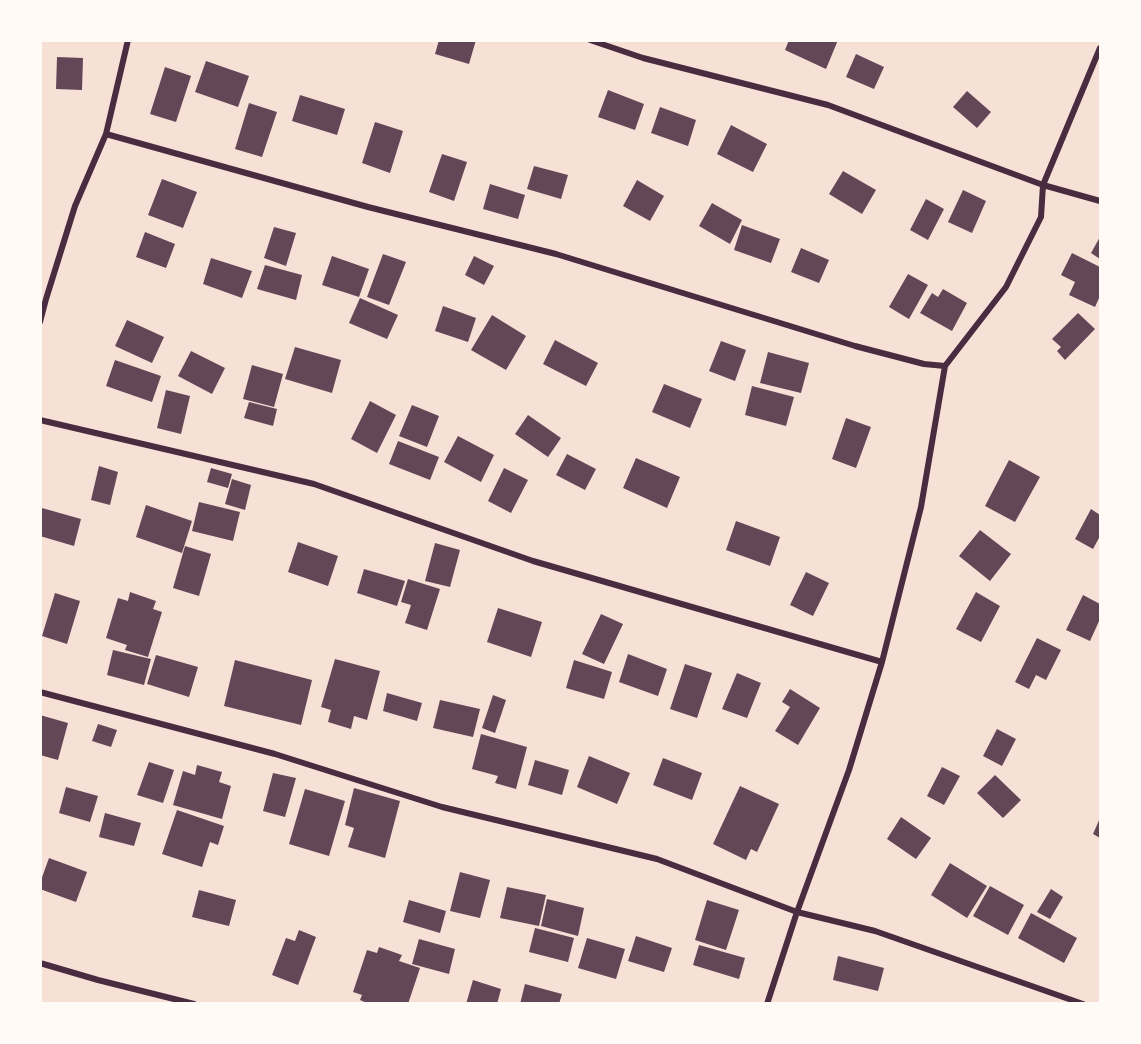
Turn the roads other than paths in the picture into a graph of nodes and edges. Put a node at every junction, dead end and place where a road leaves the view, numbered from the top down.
1 (128, 40) edge
2 (590, 40) edge
3 (1101, 48) edge
4 (106, 134) junction
5 (1043, 185) junction
6 (1101, 201) edge
7 (40, 322) edge
8 (945, 366) junction
9 (40, 420) edge
10 (882, 662) junction
11 (40, 692) edge
12 (797, 912) junction
13 (40, 963) edge
14 (194, 1004) edge
15 (767, 1004) edge
16 (1083, 1004) edge

1 - 4 street
2 - 5 street
3 - 5 street
4 - 7 street
4 - 8 street
5 - 6 street
5 - 8 street
8 - 10 street
9 - 10 street
10 - 12 street
11 - 12 street
12 - 15 street
12 - 16 street
13 - 14 street

